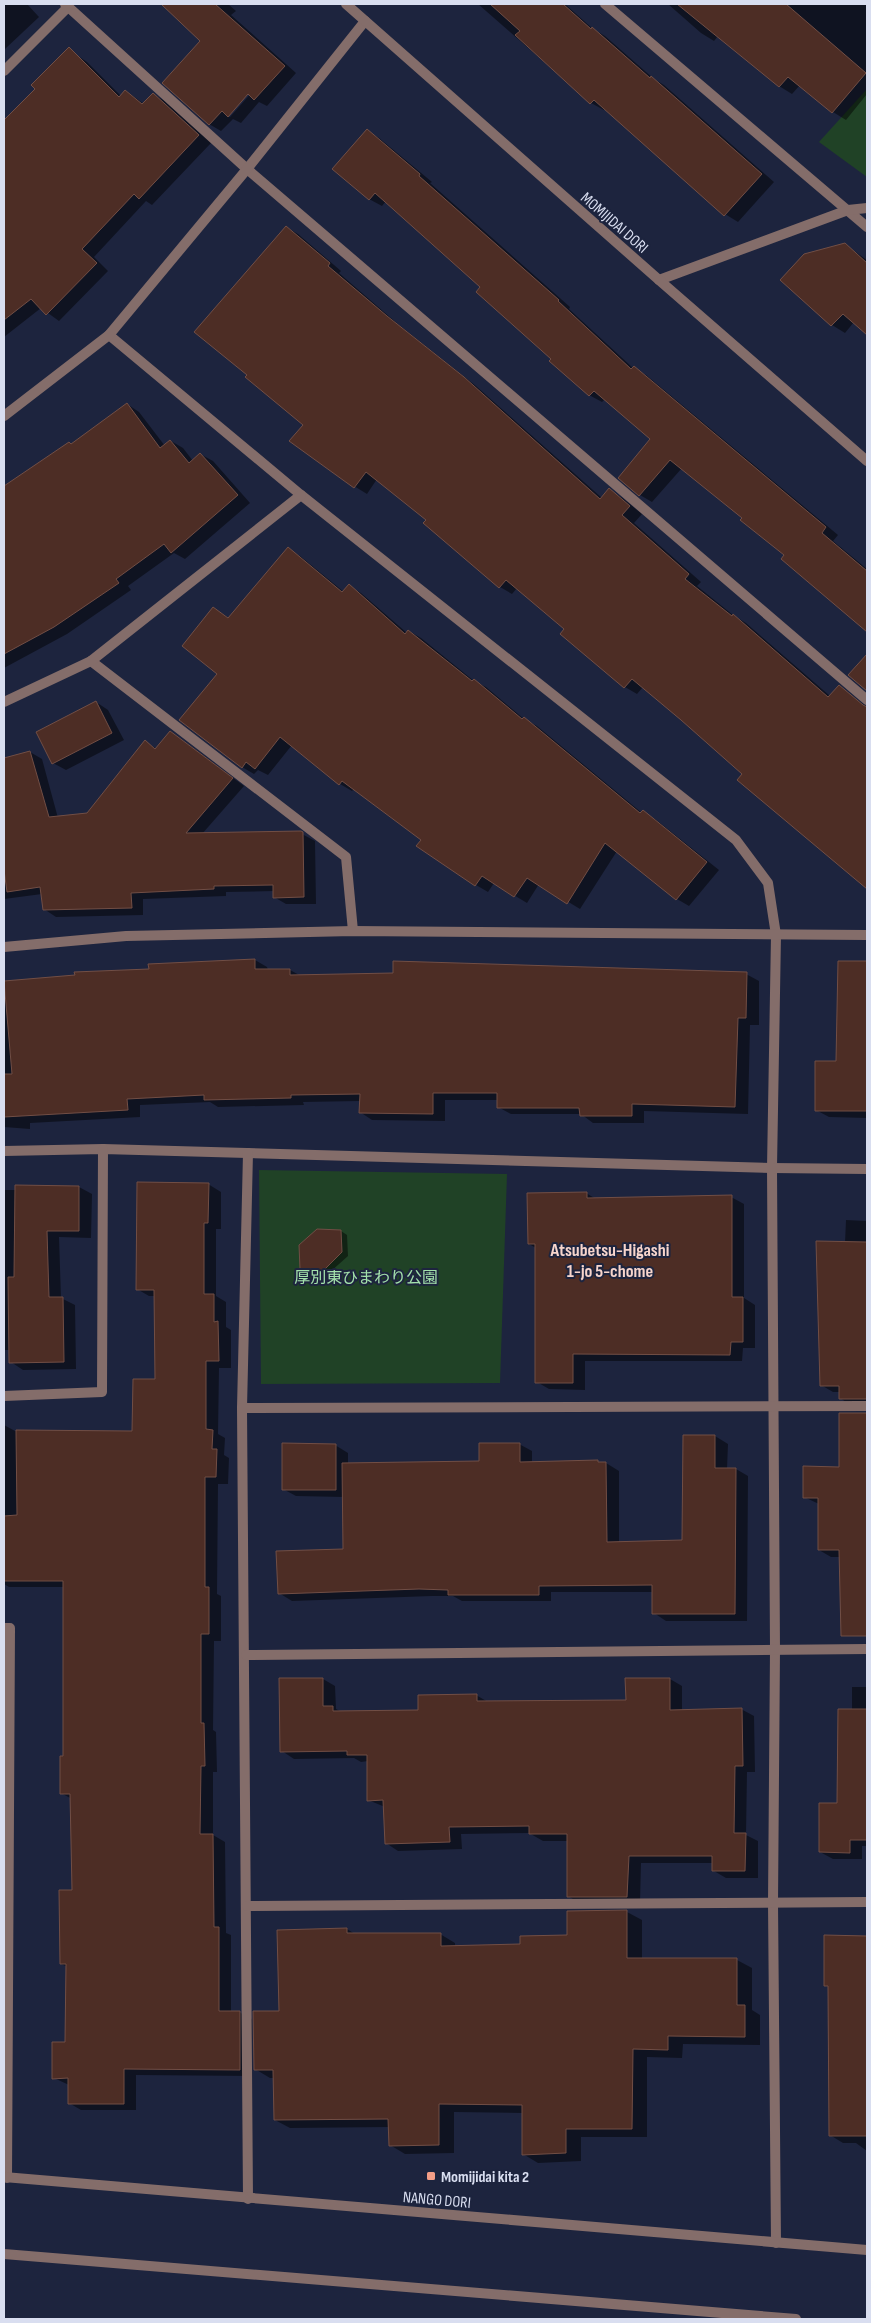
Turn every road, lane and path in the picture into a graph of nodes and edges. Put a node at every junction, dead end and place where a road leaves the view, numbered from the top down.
1 (346, 4) edge
2 (606, 4) edge
3 (66, 5) edge
4 (365, 21) junction
5 (4, 72) edge
6 (247, 169) junction
7 (867, 208) edge
8 (848, 210) junction
9 (867, 227) edge
10 (659, 280) junction
11 (109, 335) junction
12 (4, 416) edge
13 (867, 461) edge
14 (301, 495) junction
15 (91, 661) junction
16 (867, 700) edge
17 (4, 702) edge
18 (352, 930) junction
19 (776, 934) junction
20 (867, 935) edge
21 (4, 947) edge
22 (103, 1149) junction
23 (4, 1151) edge
24 (248, 1152) junction
25 (772, 1168) junction
26 (867, 1169) edge
27 (4, 1396) edge
28 (867, 1406) edge
29 (774, 1407) junction
30 (242, 1408) junction
31 (4, 1628) edge
32 (776, 1649) junction
33 (867, 1649) edge
34 (246, 1655) junction
35 (867, 1902) edge
36 (773, 1903) junction
37 (247, 1906) junction
38 (6, 1918) edge
39 (5, 2178) edge
40 (248, 2198) junction
41 (776, 2243) junction
42 (867, 2250) edge
43 (4, 2254) edge
44 (796, 2319) edge

1 - 4 street, MOMIJIDAI DORI
2 - 8 street
3 - 5 street
3 - 6 street
4 - 6 street
4 - 10 street, MOMIJIDAI DORI
6 - 11 street
6 - 16 street
7 - 8 street
8 - 9 street
8 - 10 street
10 - 13 street, MOMIJIDAI DORI
11 - 12 street
11 - 14 street
14 - 15 street
14 - 19 street
15 - 17 street
15 - 18 street
18 - 19 street
18 - 21 street
19 - 20 street
19 - 25 street
22 - 23 street
22 - 24 street
22 - 27 street
24 - 25 street
24 - 30 street
25 - 26 street
25 - 29 street
28 - 29 street
29 - 30 street
29 - 32 street
30 - 34 street
31 - 38 street
32 - 33 street
32 - 34 street
32 - 36 street
34 - 37 street
35 - 36 street
36 - 37 street
36 - 41 street
37 - 40 street
38 - 39 street
39 - 40 street, NANGO DORI
40 - 41 street, NANGO DORI
41 - 42 street, NANGO DORI
43 - 44 street

